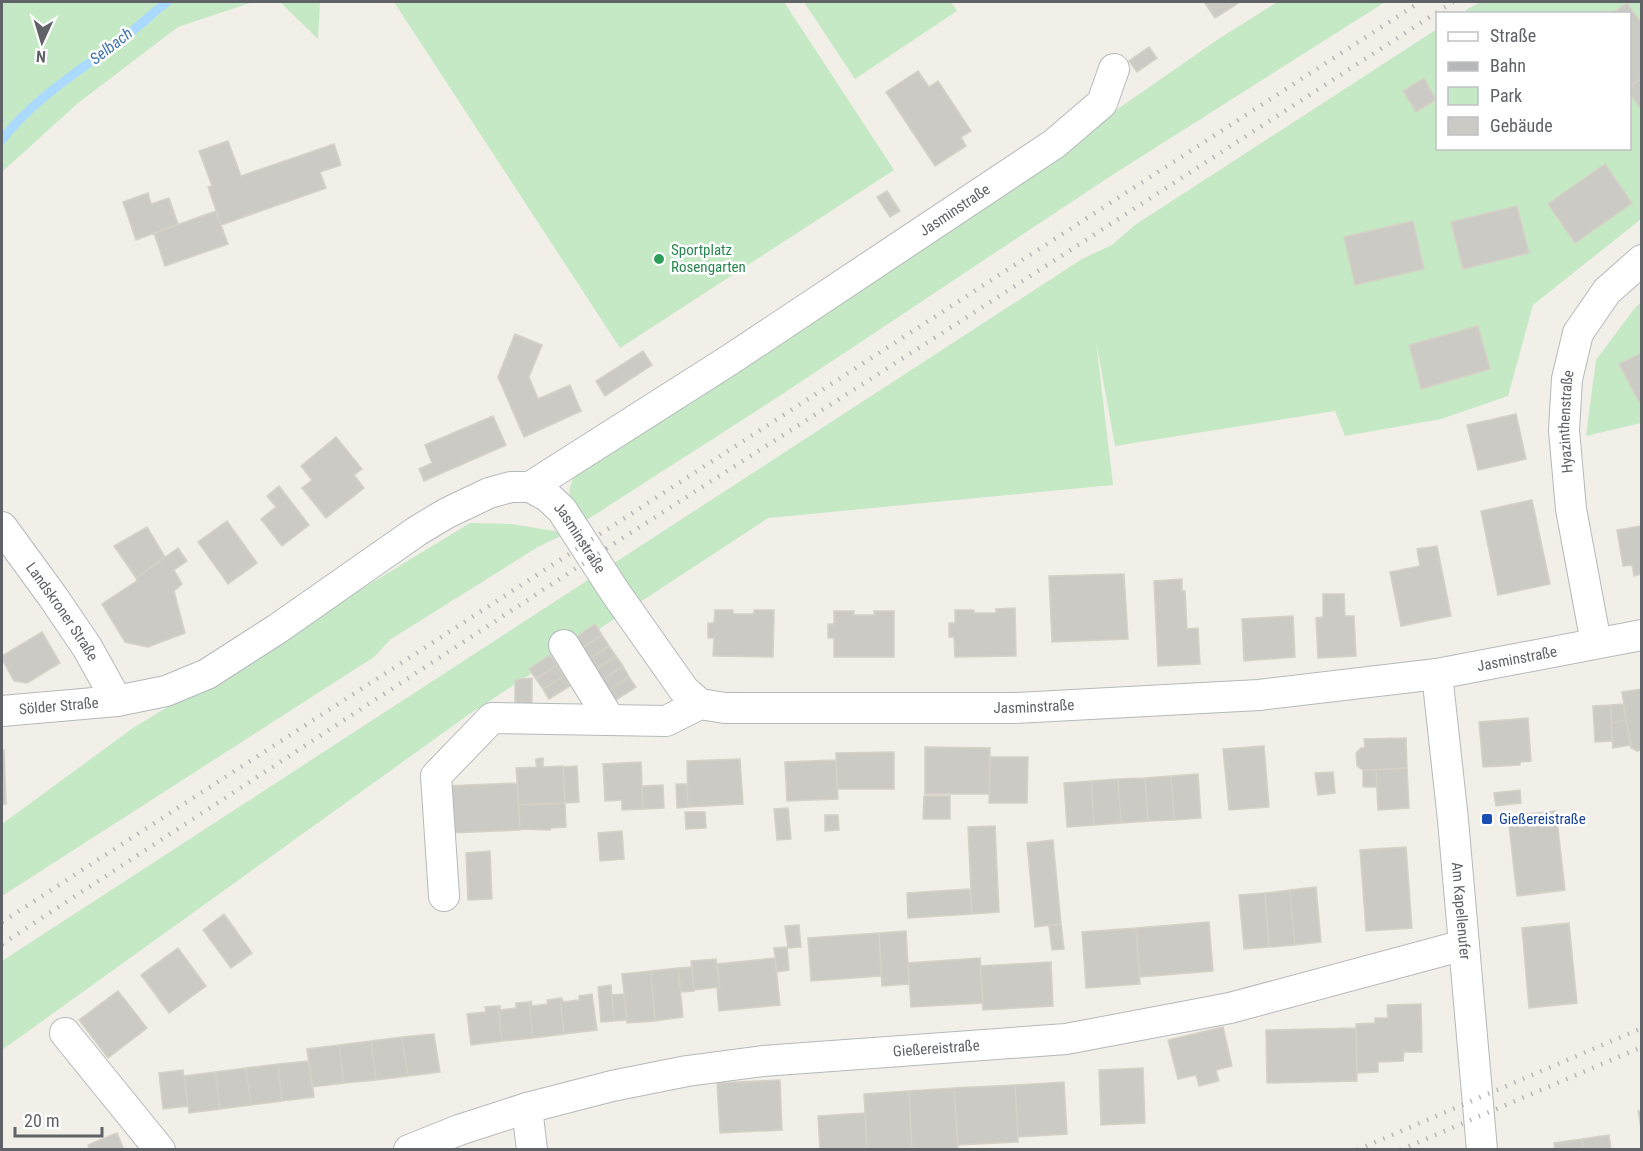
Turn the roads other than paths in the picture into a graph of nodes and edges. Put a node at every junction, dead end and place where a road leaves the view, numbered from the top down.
1 (1114, 69) dead end
2 (1641, 260) edge
3 (530, 488) junction
4 (2, 527) edge
5 (1641, 634) edge
6 (1596, 643) junction
7 (564, 645) dead end
8 (1437, 674) junction
9 (117, 701) junction
10 (700, 704) junction
11 (2, 711) edge
12 (610, 720) junction
13 (444, 896) dead end
14 (1464, 945) junction
15 (65, 1033) dead end
16 (527, 1107) junction
17 (160, 1149) edge
18 (410, 1149) edge
19 (532, 1149) edge
20 (1482, 1149) edge

1 - 3 street, Jasminstraße
2 - 6 street, Hyazinthenstraße
3 - 9 street, Jasminstraße
3 - 10 street, Jasminstraße
4 - 9 street, Landskroner Straße
5 - 6 street, Jasminstraße
6 - 8 street, Jasminstraße
7 - 12 street
8 - 10 street, Jasminstraße
8 - 14 street, Am Kapellenufer
9 - 11 street, Sölder Straße
10 - 12 street
12 - 13 street
14 - 16 street, Gießereistraße
14 - 20 street, Am Kapellenufer
15 - 17 street
16 - 18 street, Gießereistraße
16 - 19 street

